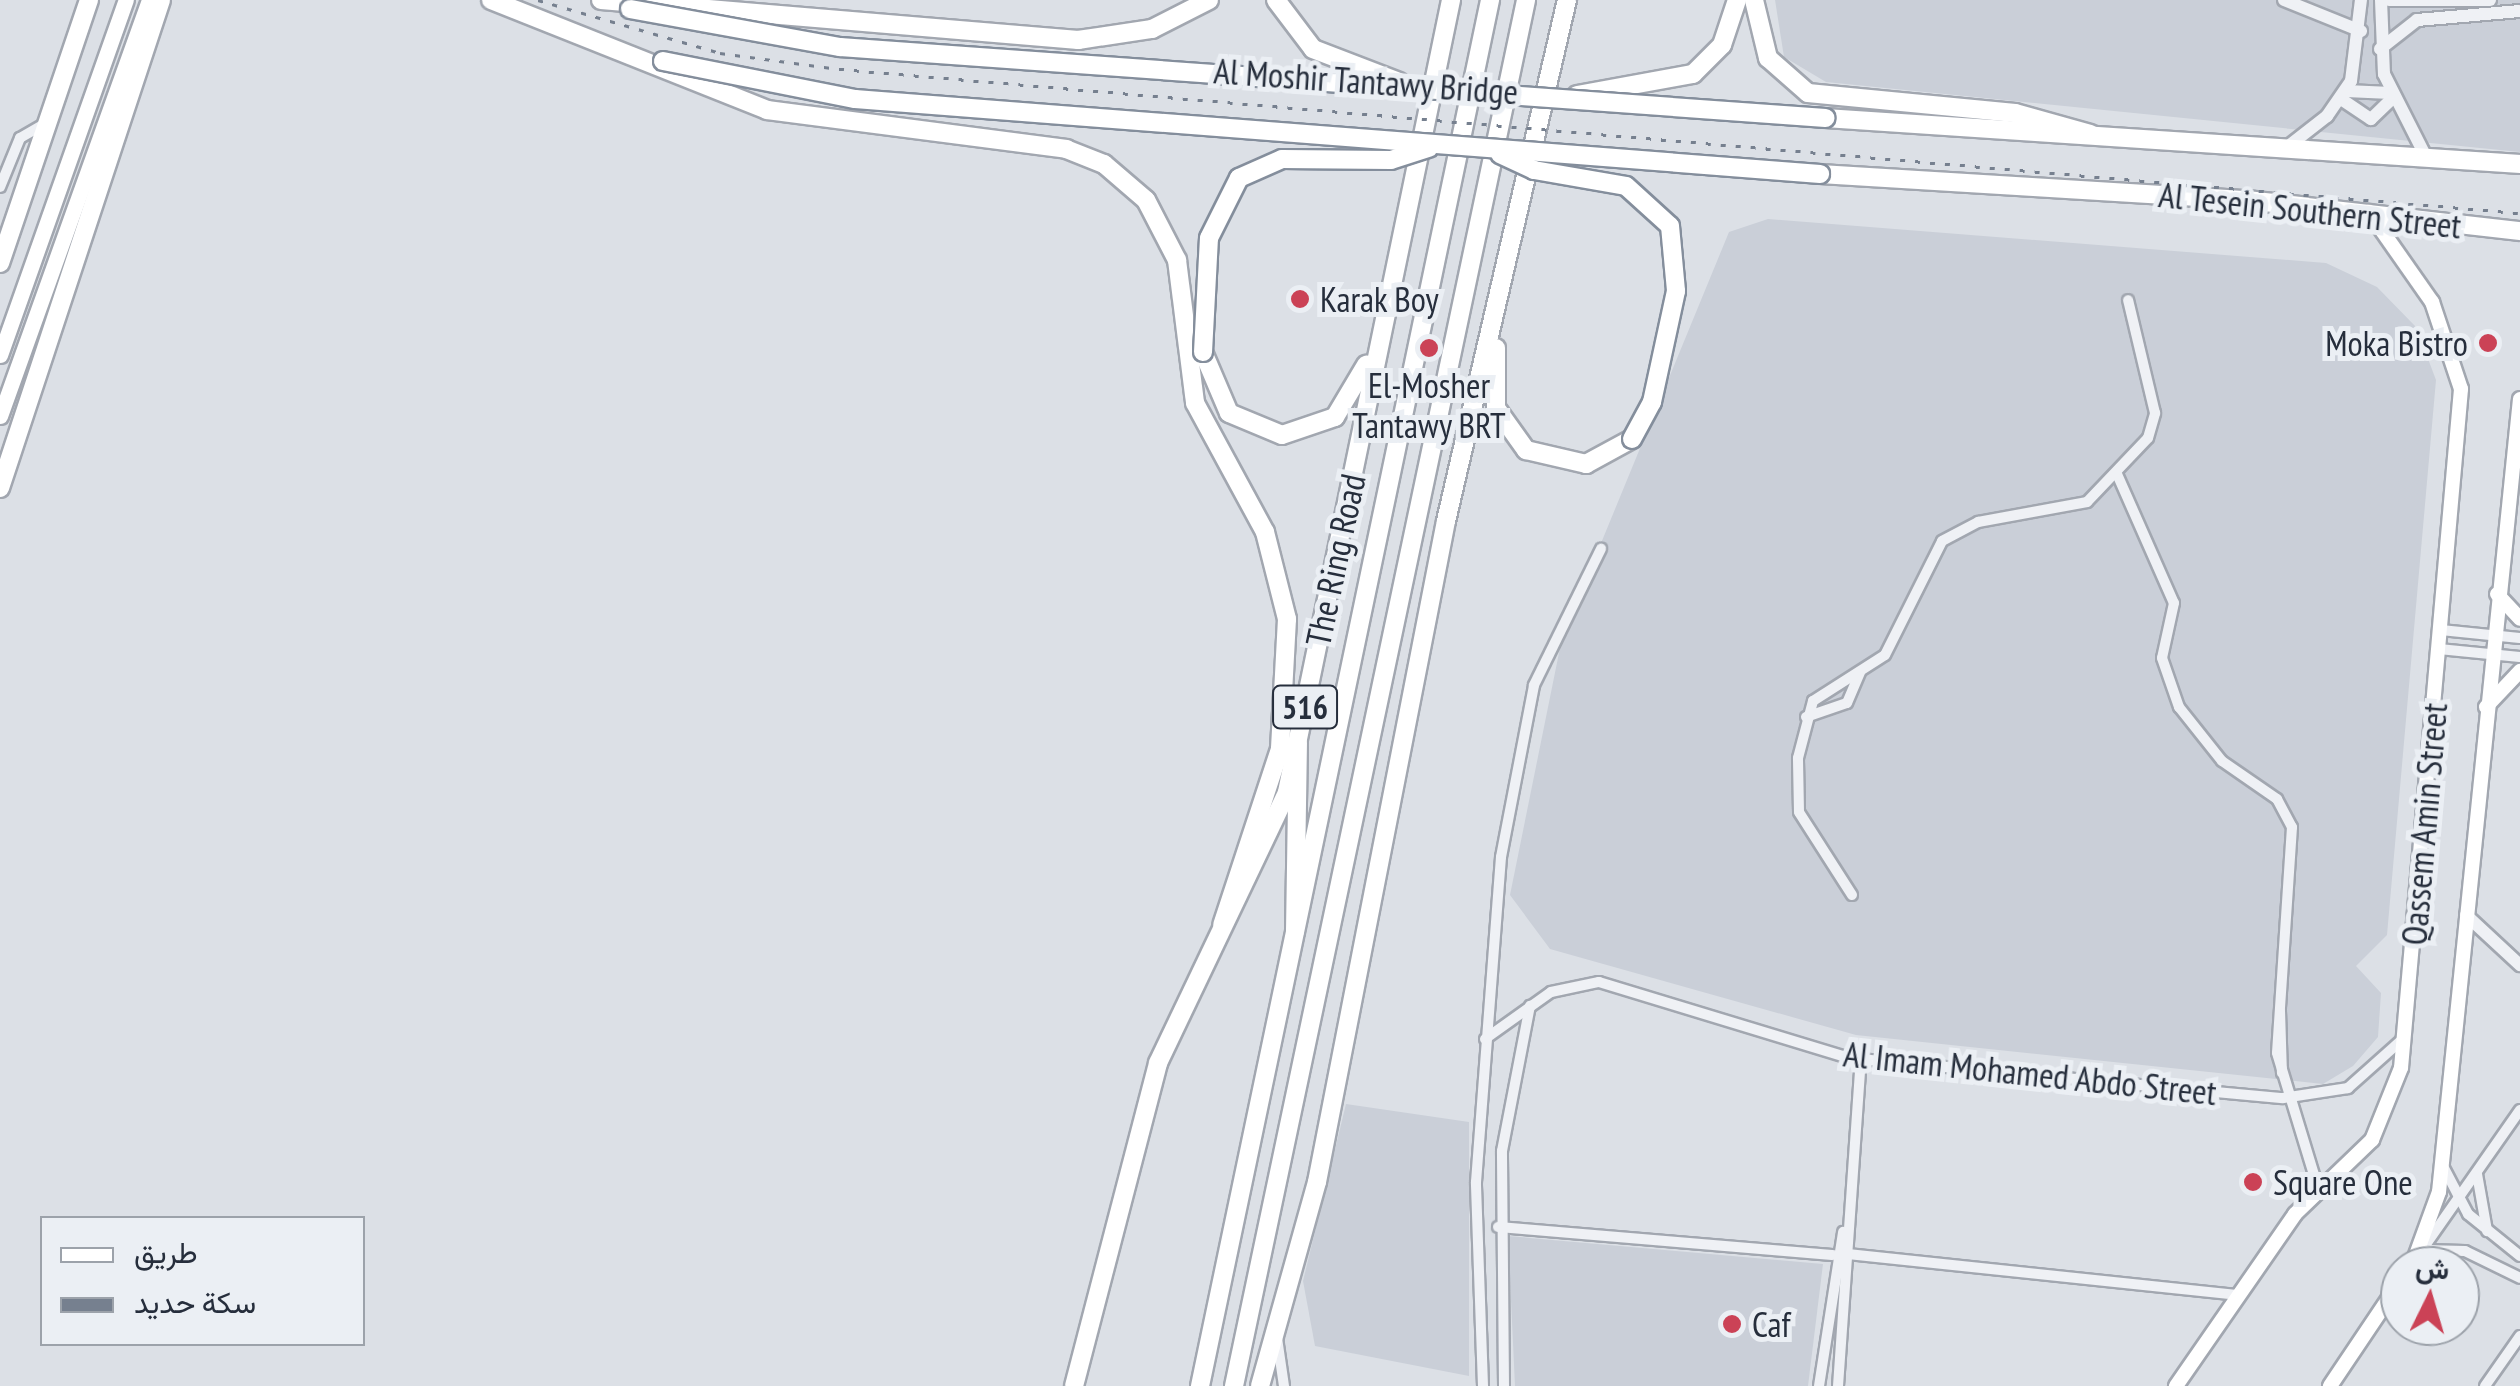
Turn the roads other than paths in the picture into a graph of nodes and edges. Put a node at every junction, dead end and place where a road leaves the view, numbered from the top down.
1 (89, 0) edge
2 (126, 0) edge
3 (149, 0) edge
4 (161, 0) edge
5 (491, 0) edge
6 (601, 0) edge
7 (1209, 0) edge
8 (1276, 0) edge
9 (1450, 0) edge
10 (1490, 0) edge
11 (1526, 0) edge
12 (1566, 0) edge
13 (1737, 0) edge
14 (1754, 0) edge
15 (2284, 0) edge
16 (2361, 0) edge
17 (2381, 0) edge
18 (2390, 0) edge
19 (2490, 0) edge
20 (630, 9) junction
21 (2520, 10) edge
22 (2361, 31) junction
23 (2380, 49) junction
24 (662, 61) junction
25 (1399, 82) junction
26 (1576, 95) junction
27 (2344, 95) junction
28 (2392, 96) junction
29 (48, 122) junction
30 (2104, 141) junction
31 (1434, 146) junction
32 (2286, 149) junction
33 (1496, 150) junction
34 (2429, 161) junction
35 (2520, 164) edge
36 (0, 187) edge
37 (2100, 191) joint
38 (2369, 212) junction
39 (2520, 231) edge
40 (0, 263) edge
41 (1390, 293) junction
42 (1498, 300) junction
43 (2128, 300) dead end
44 (0, 354) edge
45 (2520, 399) edge
46 (0, 416) edge
47 (2117, 474) junction
48 (0, 488) edge
49 (1601, 549) dead end
50 (2497, 594) junction
51 (2520, 618) edge
52 (2441, 630) junction
53 (2493, 635) junction
54 (2520, 638) edge
55 (2440, 649) junction
56 (2491, 654) junction
57 (2520, 656) edge
58 (1860, 672) junction
59 (2520, 672) edge
60 (2486, 707) junction
61 (1806, 717) junction
62 (1298, 743) junction
63 (1852, 895) dead end
64 (2466, 915) junction
65 (1222, 925) junction
66 (1298, 941) junction
67 (2520, 966) edge
68 (1531, 1004) junction
69 (1486, 1038) junction
70 (2404, 1038) junction
71 (1861, 1060) junction
72 (2283, 1098) junction
73 (2520, 1110) edge
74 (1480, 1119) junction
75 (1505, 1123) junction
76 (2442, 1164) junction
77 (2477, 1173) junction
78 (2319, 1191) junction
79 (2460, 1202) junction
80 (1498, 1227) junction
81 (1843, 1232) junction
82 (2487, 1232) junction
83 (2423, 1246) edge
84 (2425, 1246) edge
85 (1848, 1254) junction
86 (1833, 1255) junction
87 (2520, 1256) edge
88 (2480, 1258) edge
89 (2520, 1278) edge
90 (2239, 1295) junction
91 (2380, 1312) edge
92 (1274, 1330) junction
93 (2520, 1336) edge
94 (1506, 1383) edge
95 (1074, 1386) edge
96 (1200, 1386) edge
97 (1234, 1386) edge
98 (1260, 1386) edge
99 (1284, 1386) edge
100 (1482, 1386) edge
101 (1819, 1386) edge
102 (1838, 1386) edge
103 (2176, 1386) edge
104 (2330, 1386) edge
105 (2485, 1386) edge

1 - 29 highway
2 - 44 main road
3 - 46 main road
4 - 48 highway
5 - 24 highway
6 - 20 highway
7 - 20 highway
8 - 25 highway
9 - 41 highway, The Ring Road / 516
10 - 66 highway, The Ring Road / 516
11 - 97 highway, The Ring Road / 516
12 - 42 highway
13 - 26 highway
14 - 30 highway
15 - 22 street
16 - 22 street
17 - 23 street
18 - 19 street
20 - 25 highway, Al Moshir Tantawy Bridge, bridge
21 - 23 street
22 - 27 street
23 - 28 street
24 - 31 highway, Al Moshir Tantawy Bridge, bridge
24 - 65 highway
25 - 26 highway, Al Moshir Tantawy Bridge, bridge
26 - 30 highway, Al Moshir Tantawy Bridge, bridge
27 - 28 street
27 - 28 street
27 - 32 street
28 - 34 street
29 - 36 street
29 - 40 highway
30 - 32 highway, Al Tesein Southern Street
31 - 33 highway, Al Moshir Tantawy Bridge, bridge
31 - 41 highway, bridge
32 - 34 highway, Al Tesein Southern Street
33 - 37 highway, Al Moshir Tantawy Bridge, bridge
33 - 42 highway, bridge
34 - 35 highway, Al Tesein Southern Street
37 - 38 highway, Al Tesein Southern Street
38 - 39 highway, Al Tesein Southern Street
38 - 52 main road, Qassem Amin Street
41 - 62 highway, The Ring Road / 516
42 - 92 highway
43 - 47 street
45 - 50 main road, Qassem Amin Street
47 - 58 street
47 - 72 street
49 - 69 street
50 - 51 main road
50 - 53 main road, Qassem Amin Street
52 - 53 street
52 - 55 main road, Qassem Amin Street
53 - 54 street
53 - 56 main road, Qassem Amin Street
55 - 56 street
55 - 70 main road, Qassem Amin Street
56 - 57 street
56 - 60 main road, Qassem Amin Street
58 - 61 street
58 - 61 street
59 - 60 main road
60 - 64 main road, Qassem Amin Street
61 - 63 street
62 - 65 highway, The Ring Road / 516
62 - 66 highway
64 - 67 street
64 - 76 main road, Qassem Amin Street
65 - 95 highway, The Ring Road / 516
66 - 96 highway, The Ring Road / 516
68 - 69 street, Al Imam Mohamed Abdo Street
68 - 71 street, Al Imam Mohamed Abdo Street
68 - 75 street
69 - 74 street
70 - 72 street, Al Imam Mohamed Abdo Street
70 - 78 main road, Qassem Amin Street
71 - 72 street, Al Imam Mohamed Abdo Street
71 - 81 street
72 - 78 street
73 - 77 street
74 - 75 street
74 - 100 street
75 - 80 street
76 - 79 street
76 - 83 main road, Qassem Amin Street
77 - 79 street
77 - 82 street
78 - 90 main road, Qassem Amin Street
79 - 82 street
79 - 84 street
80 - 86 street
80 - 94 street
81 - 85 street
81 - 86 street
82 - 87 street
85 - 90 street
85 - 102 street
86 - 101 street
88 - 89 street
90 - 103 main road, Qassem Amin Street
91 - 104 main road
92 - 98 highway
92 - 99 street
93 - 105 street

